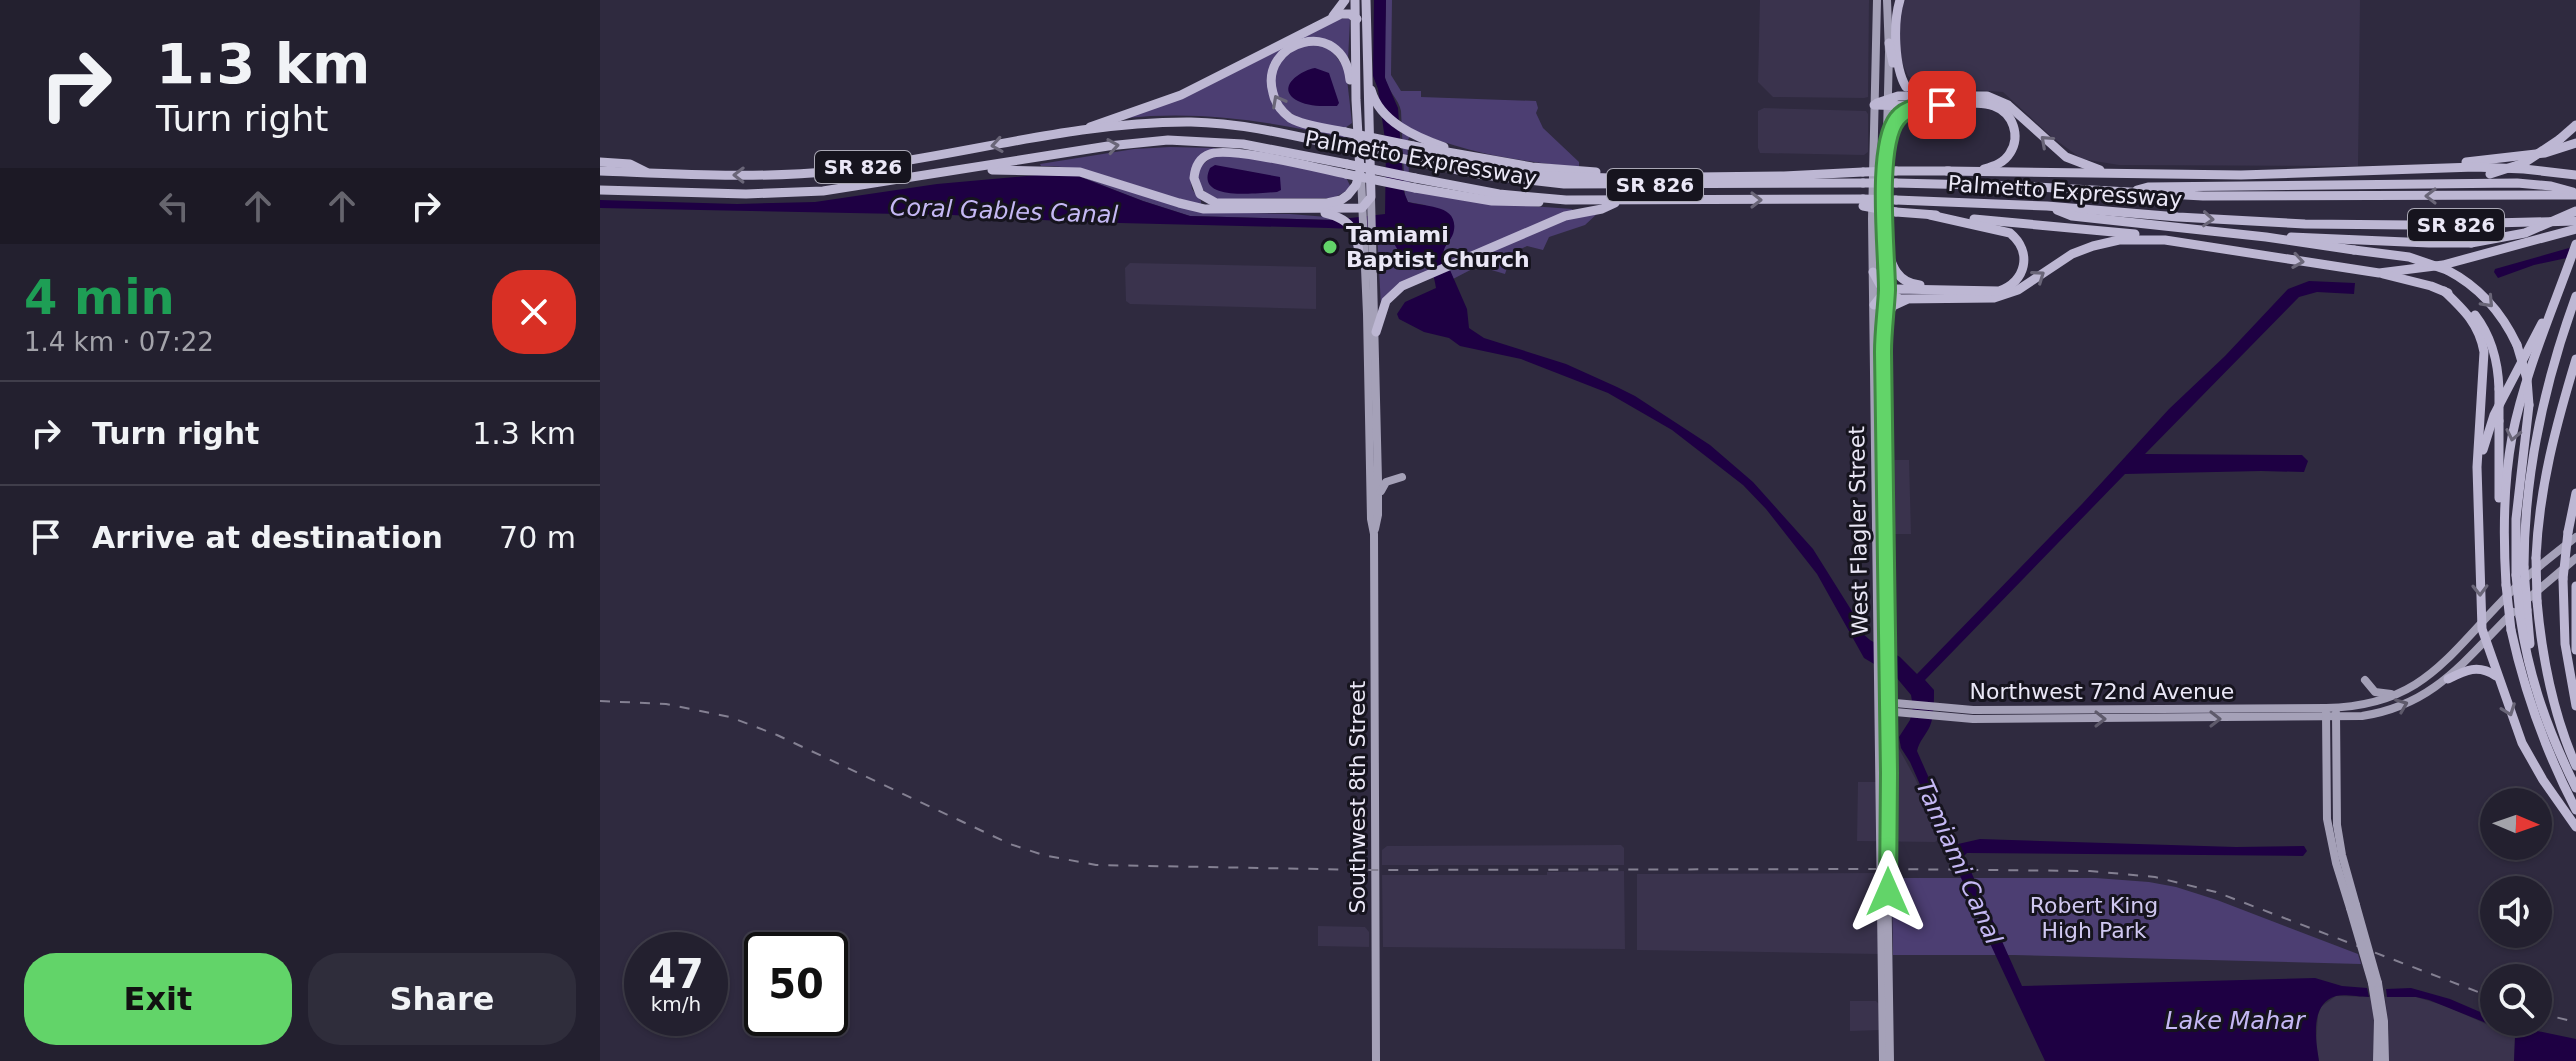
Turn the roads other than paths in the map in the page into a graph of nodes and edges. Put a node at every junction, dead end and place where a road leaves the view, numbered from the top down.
1 (1345, 0) edge
2 (1355, 0) edge
3 (1366, 0) edge
4 (1877, 0) edge
5 (1887, 0) edge
6 (1900, 0) edge
7 (1355, 17) junction
8 (1331, 19) junction
9 (1367, 35) junction
10 (1889, 43) junction
11 (1367, 68) junction
12 (1906, 87) junction
13 (1927, 96) junction
14 (1356, 100) junction
15 (1888, 102) junction
16 (1874, 105) junction
17 (1918, 106) junction
18 (2576, 125) edge
19 (1074, 133) junction
20 (2576, 143) edge
21 (1886, 146) junction
22 (1470, 156) junction
23 (600, 162) edge
24 (1347, 169) junction
25 (2411, 169) junction
26 (600, 171) edge
27 (953, 171) junction
28 (1360, 171) junction
29 (1947, 171) junction
30 (649, 173) junction
31 (2115, 173) junction
32 (1483, 175) junction
33 (2576, 175) edge
34 (1668, 177) junction
35 (1863, 178) junction
36 (2355, 178) junction
37 (2491, 178) junction
38 (600, 190) edge
39 (2128, 192) junction
40 (2576, 196) edge
41 (1621, 201) junction
42 (1863, 203) junction
43 (2047, 206) junction
44 (1310, 209) junction
45 (1366, 212) junction
46 (1930, 215) junction
47 (2576, 216) edge
48 (2576, 229) edge
49 (1364, 233) junction
50 (2165, 240) junction
51 (1885, 242) junction
52 (2576, 244) edge
53 (2353, 245) junction
54 (1360, 263) joint
55 (1873, 272) junction
56 (2378, 272) junction
57 (1935, 289) junction
58 (2444, 291) junction
59 (1375, 293) junction
60 (1887, 293) junction
61 (2576, 296) edge
62 (1907, 299) junction
63 (1874, 305) junction
64 (2553, 307) junction
65 (1367, 314) junction
66 (1886, 318) junction
67 (1874, 323) junction
68 (1376, 332) junction
69 (1884, 337) junction
70 (2576, 359) edge
71 (1368, 366) junction
72 (1376, 375) junction
73 (1875, 388) junction
74 (1884, 396) junction
75 (1402, 477) dead end
76 (2576, 493) edge
77 (1378, 495) junction
78 (2479, 496) junction
79 (1374, 534) junction
80 (2572, 534) edge
81 (2576, 558) edge
82 (1877, 561) junction
83 (1886, 573) junction
84 (2506, 585) junction
85 (2576, 586) edge
86 (2523, 613) junction
87 (2481, 624) junction
88 (2485, 642) junction
89 (2464, 644) junction
90 (2576, 650) edge
91 (2458, 670) junction
92 (2497, 677) junction
93 (2448, 679) junction
94 (2365, 680) dead end
95 (1883, 684) junction
96 (2396, 694) junction
97 (2370, 703) junction
98 (1883, 706) junction
99 (2576, 706) edge
100 (2331, 708) junction
101 (2071, 709) junction
102 (2131, 709) junction
103 (2189, 709) junction
104 (2248, 709) junction
105 (1908, 714) junction
106 (1973, 714) junction
107 (2378, 714) junction
108 (2012, 715) junction
109 (2331, 718) junction
110 (2071, 719) junction
111 (2131, 719) junction
112 (2189, 719) junction
113 (2248, 719) junction
114 (1888, 737) junction
115 (2576, 766) edge
116 (2576, 788) edge
117 (2576, 810) edge
118 (2576, 827) edge
119 (1885, 916) junction
120 (2375, 983) junction
121 (1376, 1061) edge
122 (1883, 1061) edge
123 (1890, 1061) edge
124 (2377, 1061) edge
125 (2385, 1061) edge

1 - 8 highway
2 - 7 highway, Southwest 8th Street
3 - 9 highway
4 - 16 main road, West Flagler Street
5 - 10 main road, West Flagler Street
6 - 12 highway
7 - 8 highway
7 - 9 highway
7 - 14 highway, Southwest 8th Street
8 - 19 highway
9 - 11 highway
10 - 12 highway
10 - 15 main road, West Flagler Street
11 - 22 highway
11 - 45 highway
12 - 13 highway
13 - 15 highway
31 -> 13 highway
22 -> 14 highway, bridge
14 - 28 highway, Southwest 8th Street
15 - 16 highway
15 - 17 highway
15 - 21 main road, West Flagler Street
16 - 55 main road, West Flagler Street
17 - 21 highway
17 - 29 highway
18 - 37 highway, bridge
19 -> 30 highway, Palmetto Expressway / SR 826
19 - 32 highway, Palmetto Expressway / SR 826, bridge
20 - 25 highway
21 - 51 main road, West Flagler Street
22 - 34 highway
23 - 30 highway
27 -> 24 highway, Palmetto Expressway / SR 826
24 - 28 highway
24 - 41 highway, Palmetto Expressway / SR 826, bridge
25 - 33 highway
25 - 36 highway
26 - 30 highway, Palmetto Expressway / SR 826
27 - 38 highway, Palmetto Expressway / SR 826
27 - 44 highway
28 - 45 main road, Southwest 8th Street
29 - 31 highway
29 - 35 highway, bridge
31 - 36 highway
32 - 34 highway
32 - 35 highway, Palmetto Expressway / SR 826
34 - 35 highway
35 - 39 highway, Palmetto Expressway / SR 826, bridge
36 - 37 highway
36 - 39 highway
37 - 40 highway
40 -> 39 highway, Palmetto Expressway / SR 826
41 -> 42 highway, Palmetto Expressway / SR 826
41 - 68 highway
42 - 43 highway, Palmetto Expressway / SR 826, bridge
42 - 46 highway, bridge
43 -> 47 highway, Palmetto Expressway / SR 826
43 - 53 highway
44 - 45 highway
44 - 49 highway
45 - 49 main road, Southwest 8th Street
46 - 50 highway
46 - 57 highway
47 - 53 highway, bridge
48 - 56 highway
49 - 54 highway
49 - 59 main road, Southwest 8th Street
49 - 65 main road, Southwest 8th Street
50 -> 56 highway
62 -> 50 highway
51 - 57 highway
51 - 60 main road, West Flagler Street
52 - 64 highway
53 -> 86 highway, bridge
54 - 65 main road
55 - 60 highway
55 - 63 main road, West Flagler Street
56 - 58 highway
57 - 60 highway
58 - 78 highway
58 - 84 highway, bridge
59 - 65 main road
59 - 68 main road, Southwest 8th Street
60 - 62 highway
60 - 63 highway
60 - 66 main road, West Flagler Street
61 - 86 highway, bridge
62 - 66 highway
63 - 67 main road, West Flagler Street
64 - 78 highway
64 -> 84 highway
65 - 71 main road, Southwest 8th Street
66 - 69 main road, West Flagler Street
67 - 69 main road
67 - 73 main road, West Flagler Street
68 - 72 main road, Southwest 8th Street
69 - 74 main road, West Flagler Street
70 - 115 highway, bridge
71 - 72 main road
71 - 79 main road, Southwest 8th Street
72 - 77 main road, Southwest 8th Street
73 - 74 main road
73 - 82 main road, West Flagler Street
74 - 83 main road, West Flagler Street
75 - 77 main road
76 - 80 highway
77 - 79 main road, Southwest 8th Street
78 -> 87 highway
79 - 121 main road, Southwest 8th Street
80 - 87 main road, Northwest 72nd Avenue
80 - 99 highway, bridge
81 - 88 main road, Northwest 72nd Avenue
82 - 83 main road
82 - 95 main road, West Flagler Street
83 - 95 main road, West Flagler Street
84 - 117 highway, bridge
85 - 90 highway
86 - 116 highway
87 - 88 highway
87 - 89 main road, Northwest 72nd Avenue
88 - 91 main road, Northwest 72nd Avenue
88 - 92 highway
89 - 91 main road
89 - 96 main road, Northwest 72nd Avenue
91 - 93 main road, Northwest 72nd Avenue
92 - 93 highway
92 -> 118 highway
107 -> 93 main road, Northwest 72nd Avenue
94 - 96 main road
95 - 98 main road, West Flagler Street
96 - 97 main road, Northwest 72nd Avenue
97 - 100 main road, Northwest 72nd Avenue
97 - 107 main road
98 - 105 main road, Northwest 72nd Avenue
98 - 106 main road, Northwest 72nd Avenue
98 - 114 main road, West Flagler Street
98 - 119 main road, West Flagler Street
100 - 104 main road, Northwest 72nd Avenue
100 - 109 main road
101 - 102 main road, Northwest 72nd Avenue
101 - 108 main road, Northwest 72nd Avenue
101 - 110 main road
102 - 103 main road, Northwest 72nd Avenue
102 - 111 main road
103 - 104 main road, Northwest 72nd Avenue
103 - 112 main road
104 - 113 main road
105 - 106 main road, Northwest 72nd Avenue
105 - 114 main road
106 - 108 main road, Northwest 72nd Avenue
107 - 109 main road, Northwest 72nd Avenue
108 - 110 main road, Northwest 72nd Avenue
109 - 113 main road, Northwest 72nd Avenue
109 - 120 main road, bridge
110 -> 111 main road, Northwest 72nd Avenue
111 - 112 main road, Northwest 72nd Avenue
112 -> 113 main road, Northwest 72nd Avenue
114 - 119 main road, West Flagler Street
119 - 122 main road, West Flagler Street
119 - 123 main road, West Flagler Street
120 - 124 main road
120 - 125 main road

